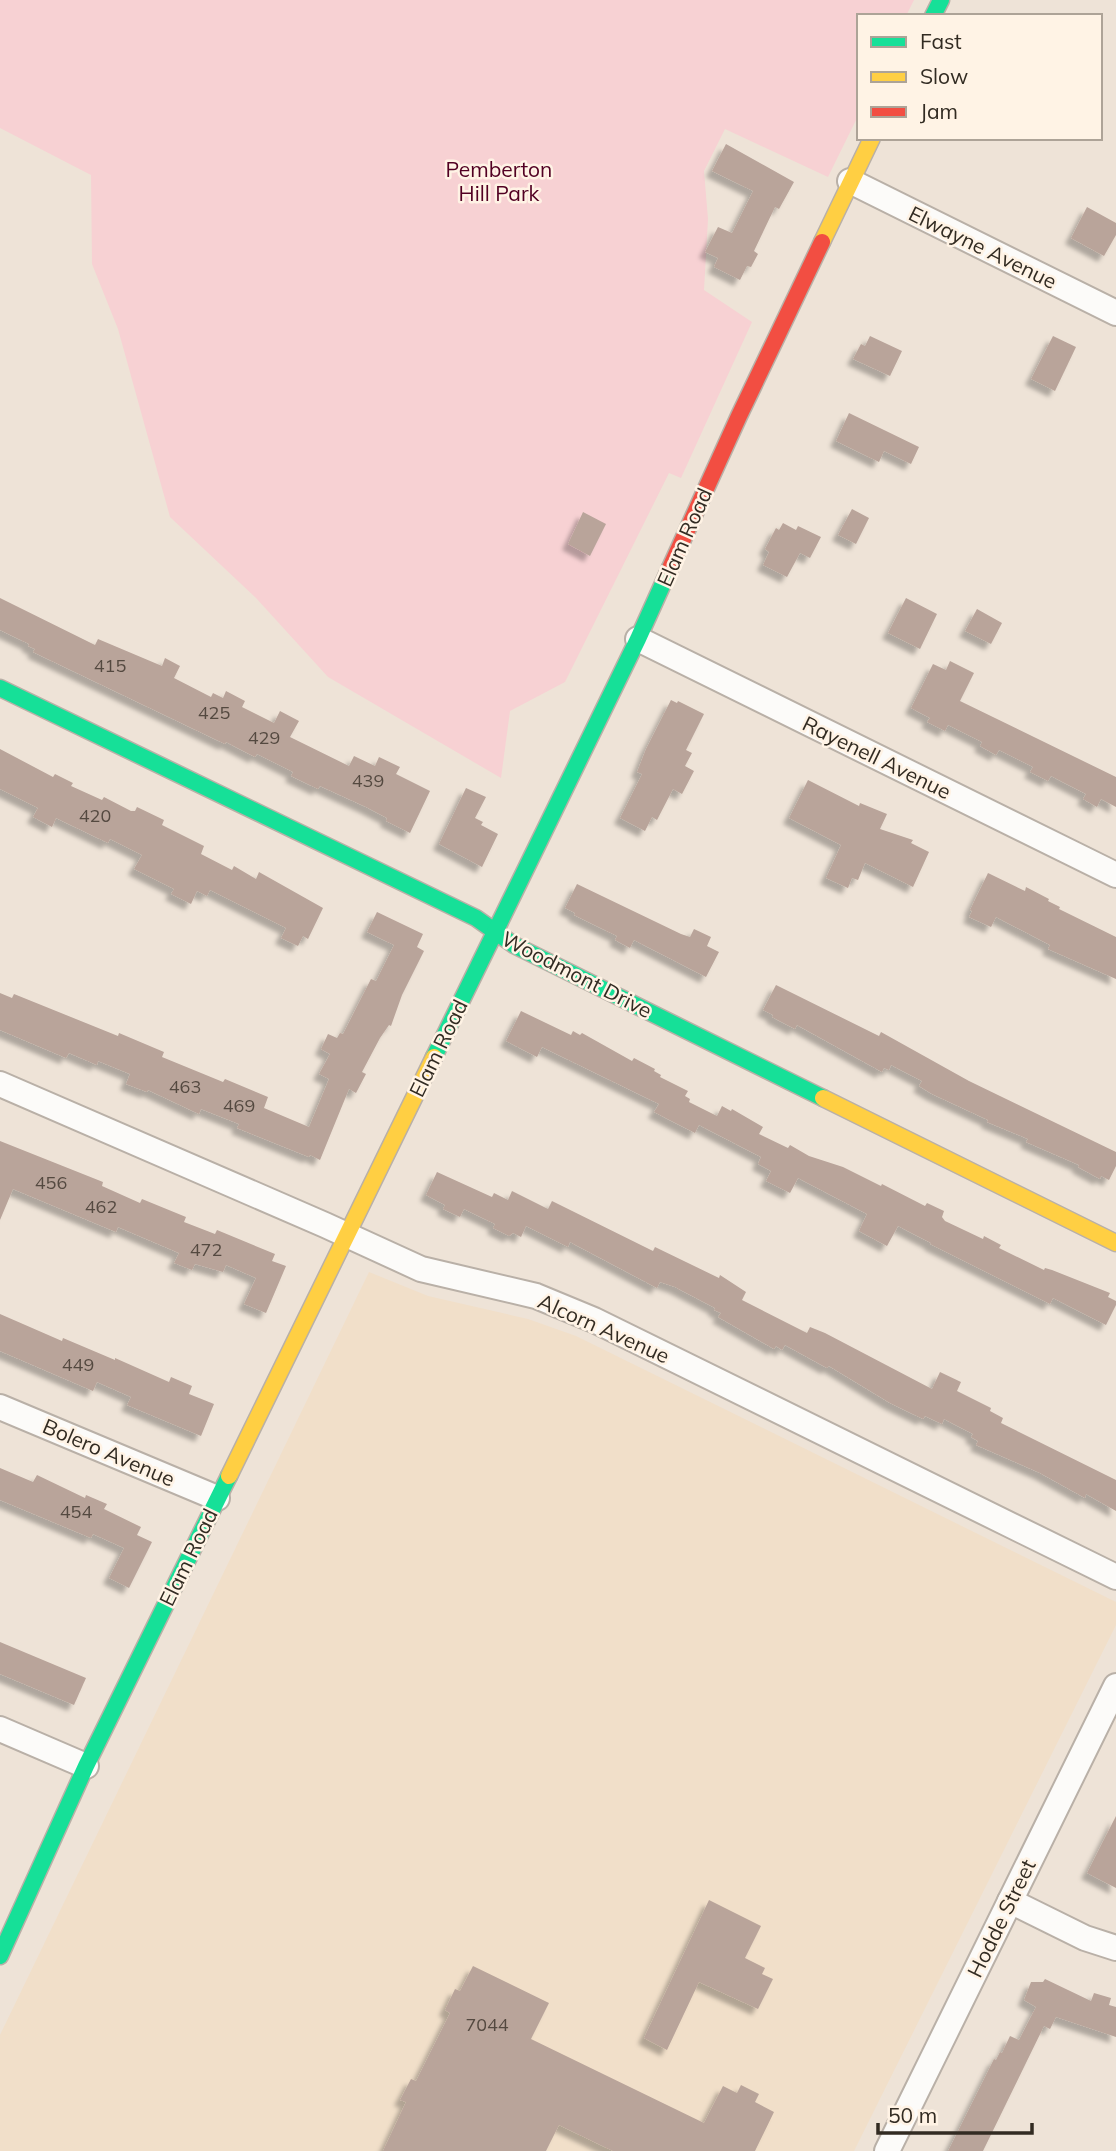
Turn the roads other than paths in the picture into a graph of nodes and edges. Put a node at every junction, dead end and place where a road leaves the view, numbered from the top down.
1 (871, 140) edge
2 (850, 181) junction
3 (1116, 313) edge
4 (638, 639) junction
5 (0, 688) edge
6 (1116, 874) edge
7 (495, 931) junction
8 (0, 1084) edge
9 (346, 1235) junction
10 (1116, 1243) edge
11 (0, 1407) edge
12 (217, 1498) junction
13 (1116, 1577) edge
14 (1116, 1686) edge
15 (0, 1729) edge
16 (86, 1766) junction
17 (1010, 1901) junction
18 (1116, 1948) edge
19 (0, 1956) edge
20 (887, 2151) edge

1 - 2 street, Elam Road
2 - 3 street, Elwayne Avenue
2 - 4 street, Elam Road
4 - 6 street, Rayenell Avenue
4 - 7 street, Elam Road
5 - 7 street, Woodmont Drive
7 - 9 street, Elam Road
7 - 10 street, Woodmont Drive
8 - 9 street, Alcorn Avenue
9 - 12 street, Elam Road
9 - 13 street, Alcorn Avenue
11 - 12 street, Bolero Avenue
12 - 16 street, Elam Road
14 - 17 street, Hodde Street
15 - 16 street
16 - 19 street, Elam Road
17 - 18 street
17 - 20 street, Hodde Street

